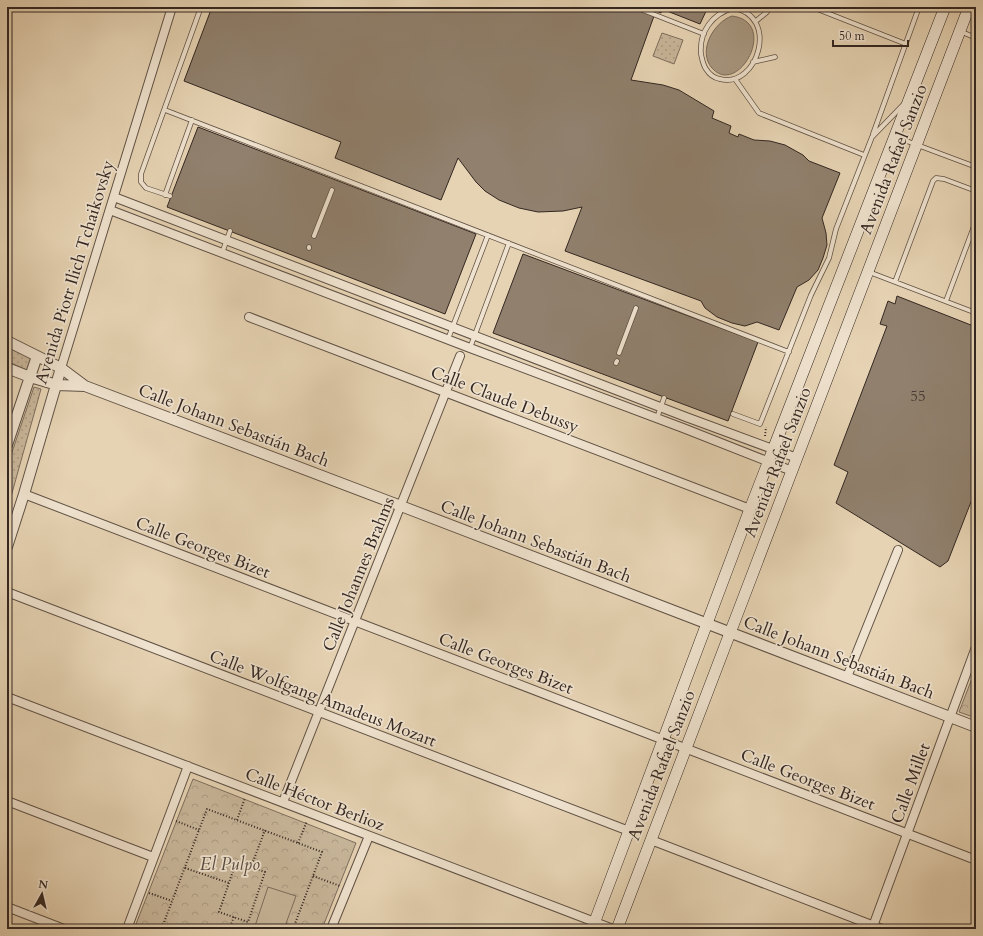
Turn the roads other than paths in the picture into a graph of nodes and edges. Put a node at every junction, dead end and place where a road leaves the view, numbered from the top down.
1 (172, 7) edge
2 (201, 7) edge
3 (635, 7) edge
4 (769, 7) edge
5 (812, 7) edge
6 (920, 7) edge
7 (944, 7) edge
8 (969, 7) edge
9 (736, 8) edge
10 (756, 21) junction
11 (960, 31) junction
12 (704, 34) junction
13 (976, 38) edge
14 (906, 44) junction
15 (775, 57) dead end
16 (754, 62) junction
17 (736, 79) junction
18 (910, 97) junction
19 (165, 110) junction
20 (192, 120) junction
21 (895, 136) junction
22 (872, 137) junction
23 (917, 144) junction
24 (864, 155) junction
25 (976, 167) edge
26 (332, 190) dead end
27 (976, 191) edge
28 (165, 194) junction
29 (170, 196) dead end
30 (114, 197) junction
31 (110, 210) junction
32 (976, 221) edge
33 (230, 231) dead end
34 (488, 235) junction
35 (314, 236) dead end
36 (227, 240) junction
37 (509, 243) junction
38 (221, 253) junction
39 (868, 272) junction
40 (895, 282) junction
41 (946, 302) junction
42 (636, 308) dead end
43 (976, 313) edge
44 (249, 317) dead end
45 (453, 326) junction
46 (474, 335) junction
47 (448, 340) junction
48 (7, 341) edge
49 (470, 348) junction
50 (789, 352) junction
51 (620, 353) dead end
52 (37, 356) junction
53 (460, 356) dead end
54 (7, 368) edge
55 (61, 368) junction
56 (30, 377) junction
57 (57, 385) junction
58 (85, 386) junction
59 (446, 392) junction
60 (664, 398) dead end
61 (660, 407) junction
62 (733, 414) dead end
63 (656, 418) junction
64 (712, 427) junction
65 (707, 438) junction
66 (7, 445) edge
67 (769, 448) junction
68 (797, 458) junction
69 (768, 462) junction
70 (792, 471) junction
71 (24, 494) junction
72 (401, 506) junction
73 (750, 509) junction
74 (7, 547) edge
75 (898, 550) dead end
76 (7, 592) edge
77 (356, 621) junction
78 (707, 624) junction
79 (730, 633) junction
80 (976, 647) edge
81 (847, 678) junction
82 (7, 697) edge
83 (319, 712) junction
84 (950, 717) junction
85 (976, 727) edge
86 (663, 740) junction
87 (686, 748) junction
88 (188, 766) junction
89 (7, 801) edge
90 (283, 802) junction
91 (629, 832) junction
92 (908, 834) junction
93 (369, 836) junction
94 (651, 840) junction
95 (154, 857) junction
96 (976, 860) edge
97 (7, 907) edge
98 (593, 925) edge
99 (873, 927) edge
100 (335, 928) edge
101 (64, 929) edge
102 (127, 929) edge
103 (613, 929) edge
104 (617, 929) edge
105 (882, 929) edge

1 - 30 street, Avenida Piotr Ilich Tchaikovsky
2 - 19 lane
3 - 12 lane
4 - 10 lane
5 - 14 lane
6 - 14 lane
7 - 18 main road, Avenida Rafael Sanzio
8 - 11 main road, Avenida Rafael Sanzio
9 - 10 lane
9 - 12 lane
10 - 16 lane
11 - 13 lane
11 - 23 main road, Avenida Rafael Sanzio
12 - 17 lane
14 - 22 lane
15 - 16 lane
16 - 17 lane
17 - 24 lane
18 - 21 main road, Avenida Rafael Sanzio
18 - 22 lane
19 - 20 lane
19 - 28 lane
20 - 28 lane
20 - 34 lane
21 - 23 lane
21 - 67 main road, Avenida Rafael Sanzio
22 - 24 lane
23 - 25 lane
23 - 39 main road, Avenida Rafael Sanzio
24 - 50 lane
26 - 35 lane
27 - 40 lane
28 - 29 lane
30 - 31 street, Avenida Piotr Ilich Tchaikovsky
30 - 36 street
31 - 38 street
31 - 55 street, Avenida Piotr Ilich Tchaikovsky
32 - 41 lane
33 - 36 lane
34 - 37 lane
34 - 45 lane
36 - 38 lane
36 - 45 street
37 - 46 lane
37 - 50 lane
38 - 47 street
39 - 40 lane
39 - 68 main road, Avenida Rafael Sanzio
40 - 41 lane
41 - 43 lane
42 - 51 lane
44 - 59 street, Calle Claude Debussy
45 - 46 street
45 - 47 lane
46 - 49 lane
46 - 61 street
47 - 49 street
48 - 52 street, Calle Johann Sebastián Bach
49 - 63 street
50 - 62 lane
52 - 55 street, Calle Johann Sebastián Bach
52 - 56 street, Avenida Piotr Ilich Tchaikovsky
53 - 59 street, Calle Johannes Brahms
54 - 56 street, Calle Johann Sebastián Bach
55 - 57 street, Avenida Piotr Ilich Tchaikovsky
55 - 58 street, Calle Johann Sebastián Bach
56 - 57 street, Calle Johann Sebastián Bach
56 - 66 street, Avenida Piotr Ilich Tchaikovsky
57 - 58 street, Calle Johann Sebastián Bach
57 - 71 street, Avenida Piotr Ilich Tchaikovsky
58 - 72 street, Calle Johann Sebastián Bach
59 - 72 street, Calle Johannes Brahms
59 - 73 street, Calle Claude Debussy
60 - 61 lane
61 - 63 lane
61 - 64 street
63 - 65 street
64 - 65 street
64 - 67 street
65 - 69 street
67 - 68 street
67 - 69 main road, Avenida Rafael Sanzio
68 - 70 main road, Avenida Rafael Sanzio
69 - 70 street
69 - 73 main road, Avenida Rafael Sanzio
70 - 79 main road, Avenida Rafael Sanzio
71 - 74 street, Avenida Piotr Ilich Tchaikovsky
71 - 77 street, Calle Georges Bizet
72 - 77 street, Calle Johannes Brahms
72 - 78 street, Calle Johann Sebastián Bach
73 - 78 main road, Avenida Rafael Sanzio
75 - 81 street
76 - 83 street, Calle Wolfgang Amadeus Mozart
77 - 83 street, Calle Johannes Brahms
77 - 86 street, Calle Georges Bizet
78 - 79 street, Calle Johann Sebastián Bach
78 - 86 main road, Avenida Rafael Sanzio
79 - 81 street, Calle Johann Sebastián Bach
79 - 87 main road, Avenida Rafael Sanzio
80 - 84 street, Calle Millet
81 - 84 street, Calle Johann Sebastián Bach
82 - 88 street, Calle Héctor Berlioz
83 - 90 street, Calle Johannes Brahms
83 - 91 street, Calle Wolfgang Amadeus Mozart
84 - 85 street, Calle Johann Sebastián Bach
84 - 92 street, Calle Millet
86 - 87 street, Calle Georges Bizet
86 - 91 main road, Avenida Rafael Sanzio
87 - 92 street, Calle Georges Bizet
87 - 94 main road, Avenida Rafael Sanzio
88 - 90 street, Calle Héctor Berlioz
88 - 95 street
89 - 95 street
90 - 93 street, Calle Héctor Berlioz
91 - 98 main road, Avenida Rafael Sanzio
92 - 96 street, Calle Georges Bizet
92 - 99 street, Calle Millet
93 - 98 street, Calle Héctor Berlioz
93 - 100 street
94 - 99 street
94 - 104 main road, Avenida Rafael Sanzio
95 - 102 street
97 - 101 street
98 - 103 street, Calle Héctor Berlioz
99 - 105 street

